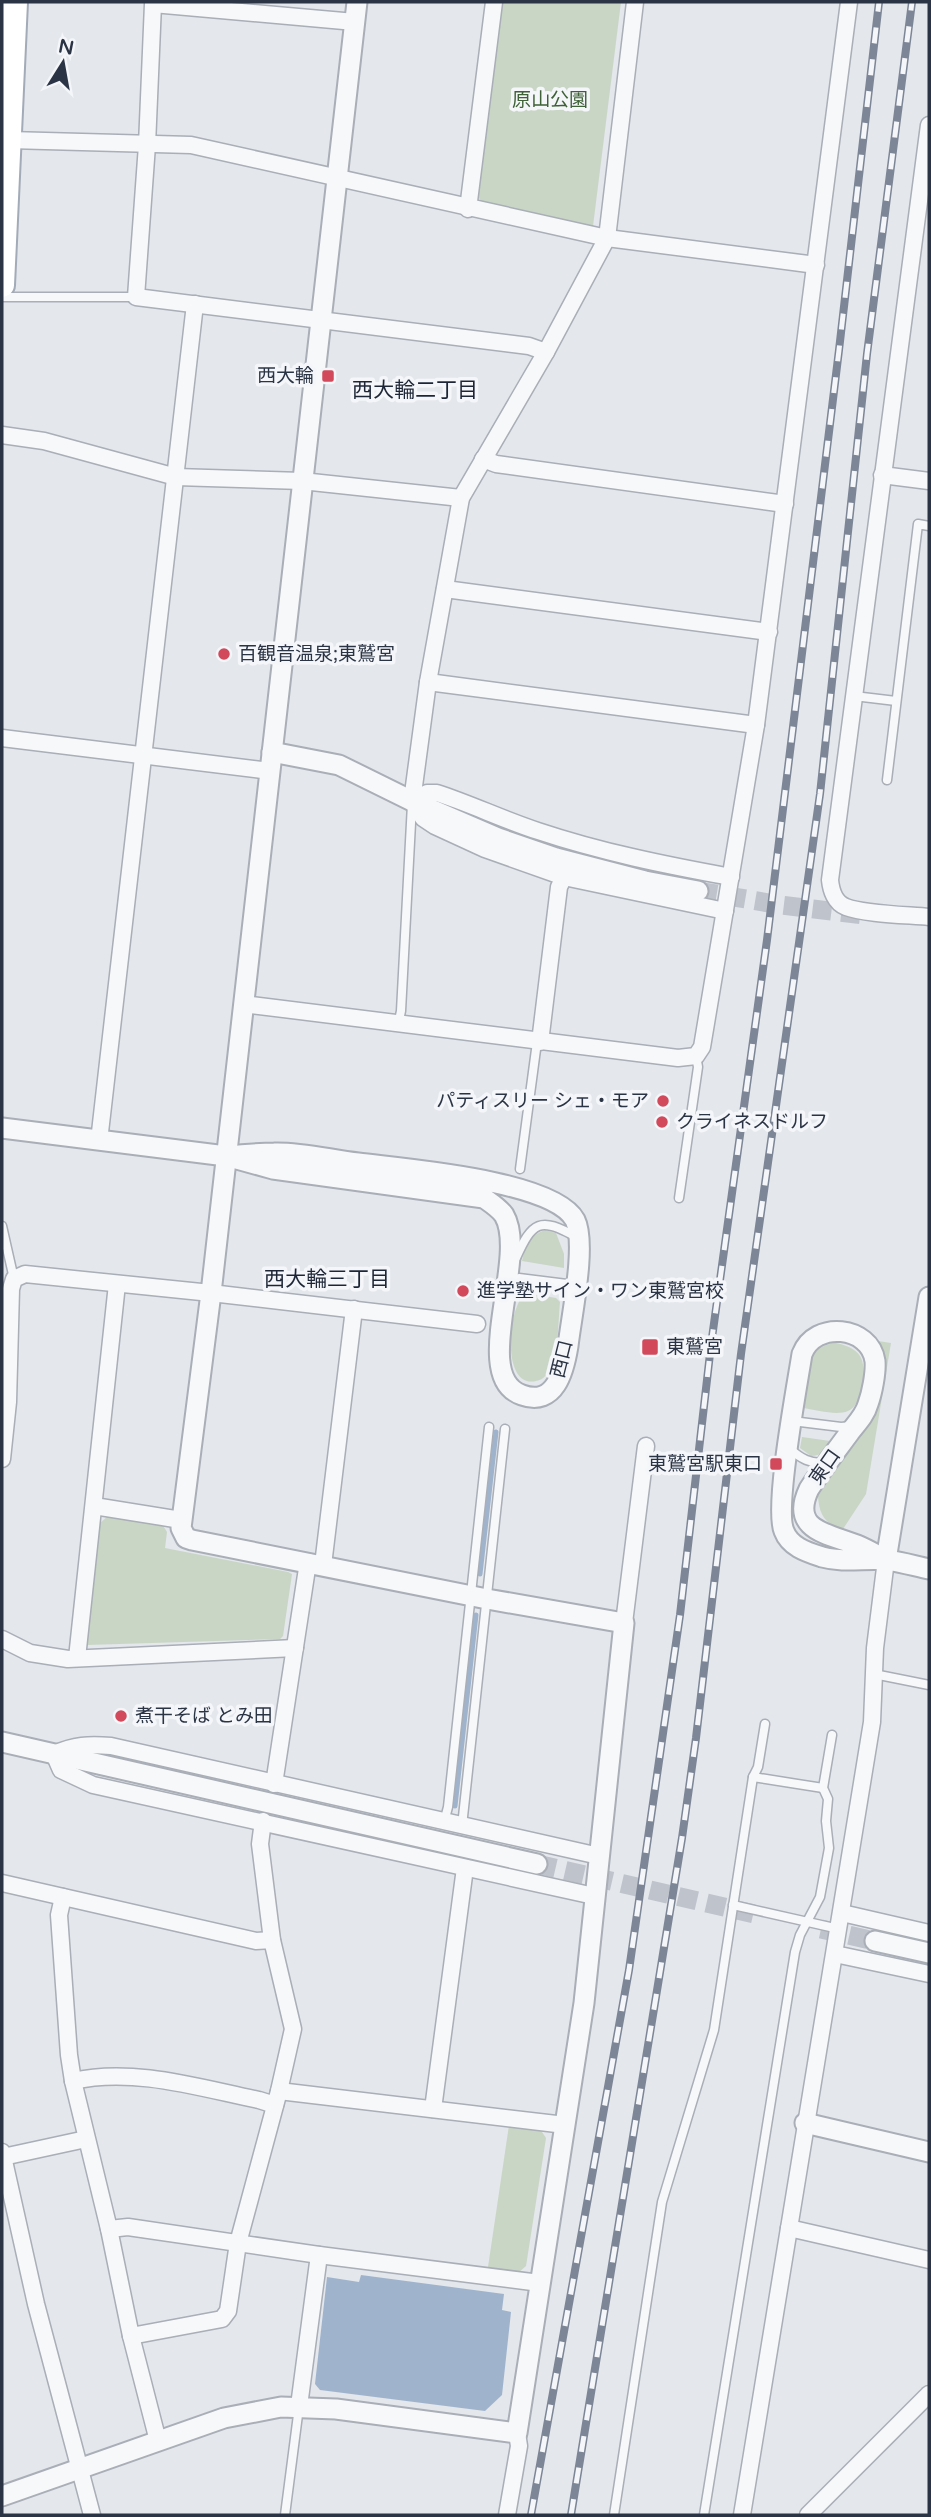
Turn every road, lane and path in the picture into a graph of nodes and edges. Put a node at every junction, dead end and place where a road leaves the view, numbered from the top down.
1 (15, 2) edge
2 (357, 2) edge
3 (494, 2) edge
4 (635, 2) edge
5 (849, 2) edge
6 (355, 22) junction
7 (929, 125) edge
8 (9, 141) junction
9 (147, 145) junction
10 (927, 153) edge
11 (337, 178) junction
12 (468, 209) junction
13 (607, 239) junction
14 (816, 265) junction
15 (2, 285) edge
16 (2, 297) edge
17 (136, 297) junction
18 (195, 304) junction
19 (321, 320) junction
20 (546, 352) junction
21 (2, 435) edge
22 (483, 459) junction
23 (882, 475) junction
24 (176, 477) junction
25 (302, 481) junction
26 (929, 481) edge
27 (461, 498) junction
28 (786, 504) junction
29 (929, 526) edge
30 (445, 589) junction
31 (769, 632) junction
32 (428, 682) junction
33 (854, 696) junction
34 (896, 701) junction
35 (756, 725) junction
36 (2, 738) edge
37 (143, 755) junction
38 (271, 761) junction
39 (887, 780) dead end
40 (412, 801) junction
41 (564, 877) junction
42 (731, 877) junction
43 (698, 891) tunnel mouth
44 (725, 911) junction
45 (929, 917) edge
46 (243, 1004) junction
47 (398, 1024) junction
48 (538, 1042) junction
49 (696, 1056) junction
50 (2, 1128) edge
51 (99, 1141) junction
52 (226, 1156) junction
53 (520, 1169) dead end
54 (678, 1198) dead end
55 (2, 1226) edge
56 (579, 1238) junction
57 (14, 1279) junction
58 (508, 1280) junction
59 (117, 1284) junction
60 (575, 1285) junction
61 (211, 1293) junction
62 (929, 1297) edge
63 (354, 1309) junction
64 (477, 1324) dead end
65 (792, 1421) junction
66 (855, 1426) junction
67 (489, 1427) dead end
68 (505, 1429) dead end
69 (646, 1447) dead end
70 (789, 1448) junction
71 (2, 1459) edge
72 (829, 1461) junction
73 (94, 1506) junction
74 (181, 1520) junction
75 (886, 1560) junction
76 (316, 1563) junction
77 (929, 1569) edge
78 (479, 1597) junction
79 (624, 1623) junction
80 (2, 1639) edge
81 (295, 1648) junction
82 (77, 1658) junction
83 (874, 1674) junction
84 (929, 1685) edge
85 (765, 1724) dead end
86 (832, 1735) dead end
87 (2, 1742) edge
88 (54, 1754) junction
89 (753, 1777) junction
90 (274, 1784) junction
91 (823, 1788) junction
92 (263, 1821) junction
93 (444, 1822) junction
94 (462, 1826) junction
95 (599, 1856) junction
96 (537, 1864) tunnel mouth
97 (465, 1868) junction
98 (2, 1883) edge
99 (594, 1896) junction
100 (63, 1897) junction
101 (733, 1905) junction
102 (840, 1921) junction
103 (807, 1922) junction
104 (929, 1933) edge
105 (272, 1940) junction
106 (875, 1941) tunnel mouth
107 (929, 1953) edge
108 (835, 1954) junction
109 (929, 1974) edge
110 (73, 2081) junction
111 (277, 2098) junction
112 (433, 2109) junction
113 (805, 2123) junction
114 (565, 2125) junction
115 (86, 2139) junction
116 (929, 2152) edge
117 (2, 2155) edge
118 (5, 2184) edge
119 (789, 2228) junction
120 (109, 2230) junction
121 (238, 2243) junction
122 (319, 2255) junction
123 (929, 2260) edge
124 (540, 2283) junction
125 (131, 2336) junction
126 (929, 2394) edge
127 (299, 2406) junction
128 (517, 2433) junction
129 (158, 2441) junction
130 (79, 2468) junction
131 (2, 2496) edge
132 (92, 2515) edge
133 (285, 2515) edge
134 (508, 2515) edge
135 (614, 2515) edge
136 (704, 2515) edge
137 (742, 2515) edge
138 (808, 2515) edge

1 - 8 main road
2 - 6 street
3 - 12 street
4 - 13 street
5 - 14 street
6 - 9 street
6 - 11 street
7 - 10 street
8 - 9 street
8 - 15 main road
9 - 11 street
9 - 17 street
10 - 23 street
11 - 12 street
11 - 19 street
12 - 13 street
13 - 14 street
13 - 20 street
14 - 28 street
16 - 17 lane
17 - 18 street
18 - 19 street
18 - 24 street
19 - 20 street
19 - 25 street
20 - 22 street
21 - 24 street
22 - 27 street
22 - 28 street
23 - 26 street
23 - 33 street
24 - 25 street
24 - 37 street
25 - 27 street
25 - 38 street
27 - 30 street
28 - 31 street
29 - 34 lane
30 - 31 street
30 - 32 street
31 - 35 street
32 - 35 street
32 - 40 street
33 - 34 lane
33 - 45 street
34 - 39 lane
35 - 42 street
36 - 37 street
37 - 38 street
37 - 51 street
38 - 40 street
38 - 46 street
40 - 41 street
40 - 42 street
40 - 43 street
40 - 47 lane
41 - 44 street
41 - 48 street
42 - 44 street
44 - 49 street
46 - 47 street
46 - 52 street
47 - 48 street
48 - 49 street
48 - 53 lane
49 - 54 lane
50 - 51 street
51 - 52 street
52 - 56 street
52 - 58 street, 西口
52 - 61 street
55 - 57 lane
56 - 58 lane
56 - 60 street, 西口
57 - 59 street
57 - 71 street
58 - 60 lane
58 - 60 street, 西口
59 - 61 street
59 - 73 street
61 - 63 street
61 - 74 street
62 - 75 street
63 - 64 street
63 - 76 street
65 - 66 lane
65 - 66 street, 東口
65 - 70 street, 東口
66 - 72 street, 東口
67 - 78 lane
68 - 78 lane
69 - 79 street
70 - 72 lane
70 - 75 street, 東口
72 - 75 street, 東口
73 - 74 street
73 - 82 street
74 - 76 street
75 - 77 street
75 - 83 street
76 - 78 street
76 - 81 street
78 - 79 street
78 - 93 lane
78 - 94 lane
79 - 95 street
80 - 82 street
81 - 82 street
81 - 90 street
83 - 84 lane
83 - 102 street
85 - 89 lane
86 - 91 lane
87 - 88 street
88 - 90 street
88 - 92 street
88 - 96 street
89 - 91 lane
89 - 101 lane
90 - 93 street
91 - 103 lane
92 - 97 street
92 - 105 street
93 - 94 street
94 - 95 street
95 - 99 street
97 - 99 street
97 - 112 street
98 - 100 street
99 - 114 street
100 - 105 street
100 - 110 street
101 - 103 lane
101 - 135 lane
102 - 103 lane
102 - 104 street
102 - 108 street
103 - 136 lane
105 - 111 street
106 - 107 street
108 - 109 street
108 - 113 street
110 - 111 street
110 - 115 street
111 - 112 street
111 - 121 street
112 - 114 street
113 - 116 street
113 - 119 street
114 - 124 street
115 - 117 street
115 - 120 street
117 - 118 street
118 - 130 street
119 - 123 street
119 - 137 street
120 - 121 street
120 - 125 street
121 - 122 street
121 - 125 street
122 - 124 street
122 - 127 street
124 - 128 street
125 - 129 street
126 - 138 street
127 - 128 street
127 - 129 street
127 - 133 lane
128 - 134 street
129 - 130 street
130 - 131 street
130 - 132 street

